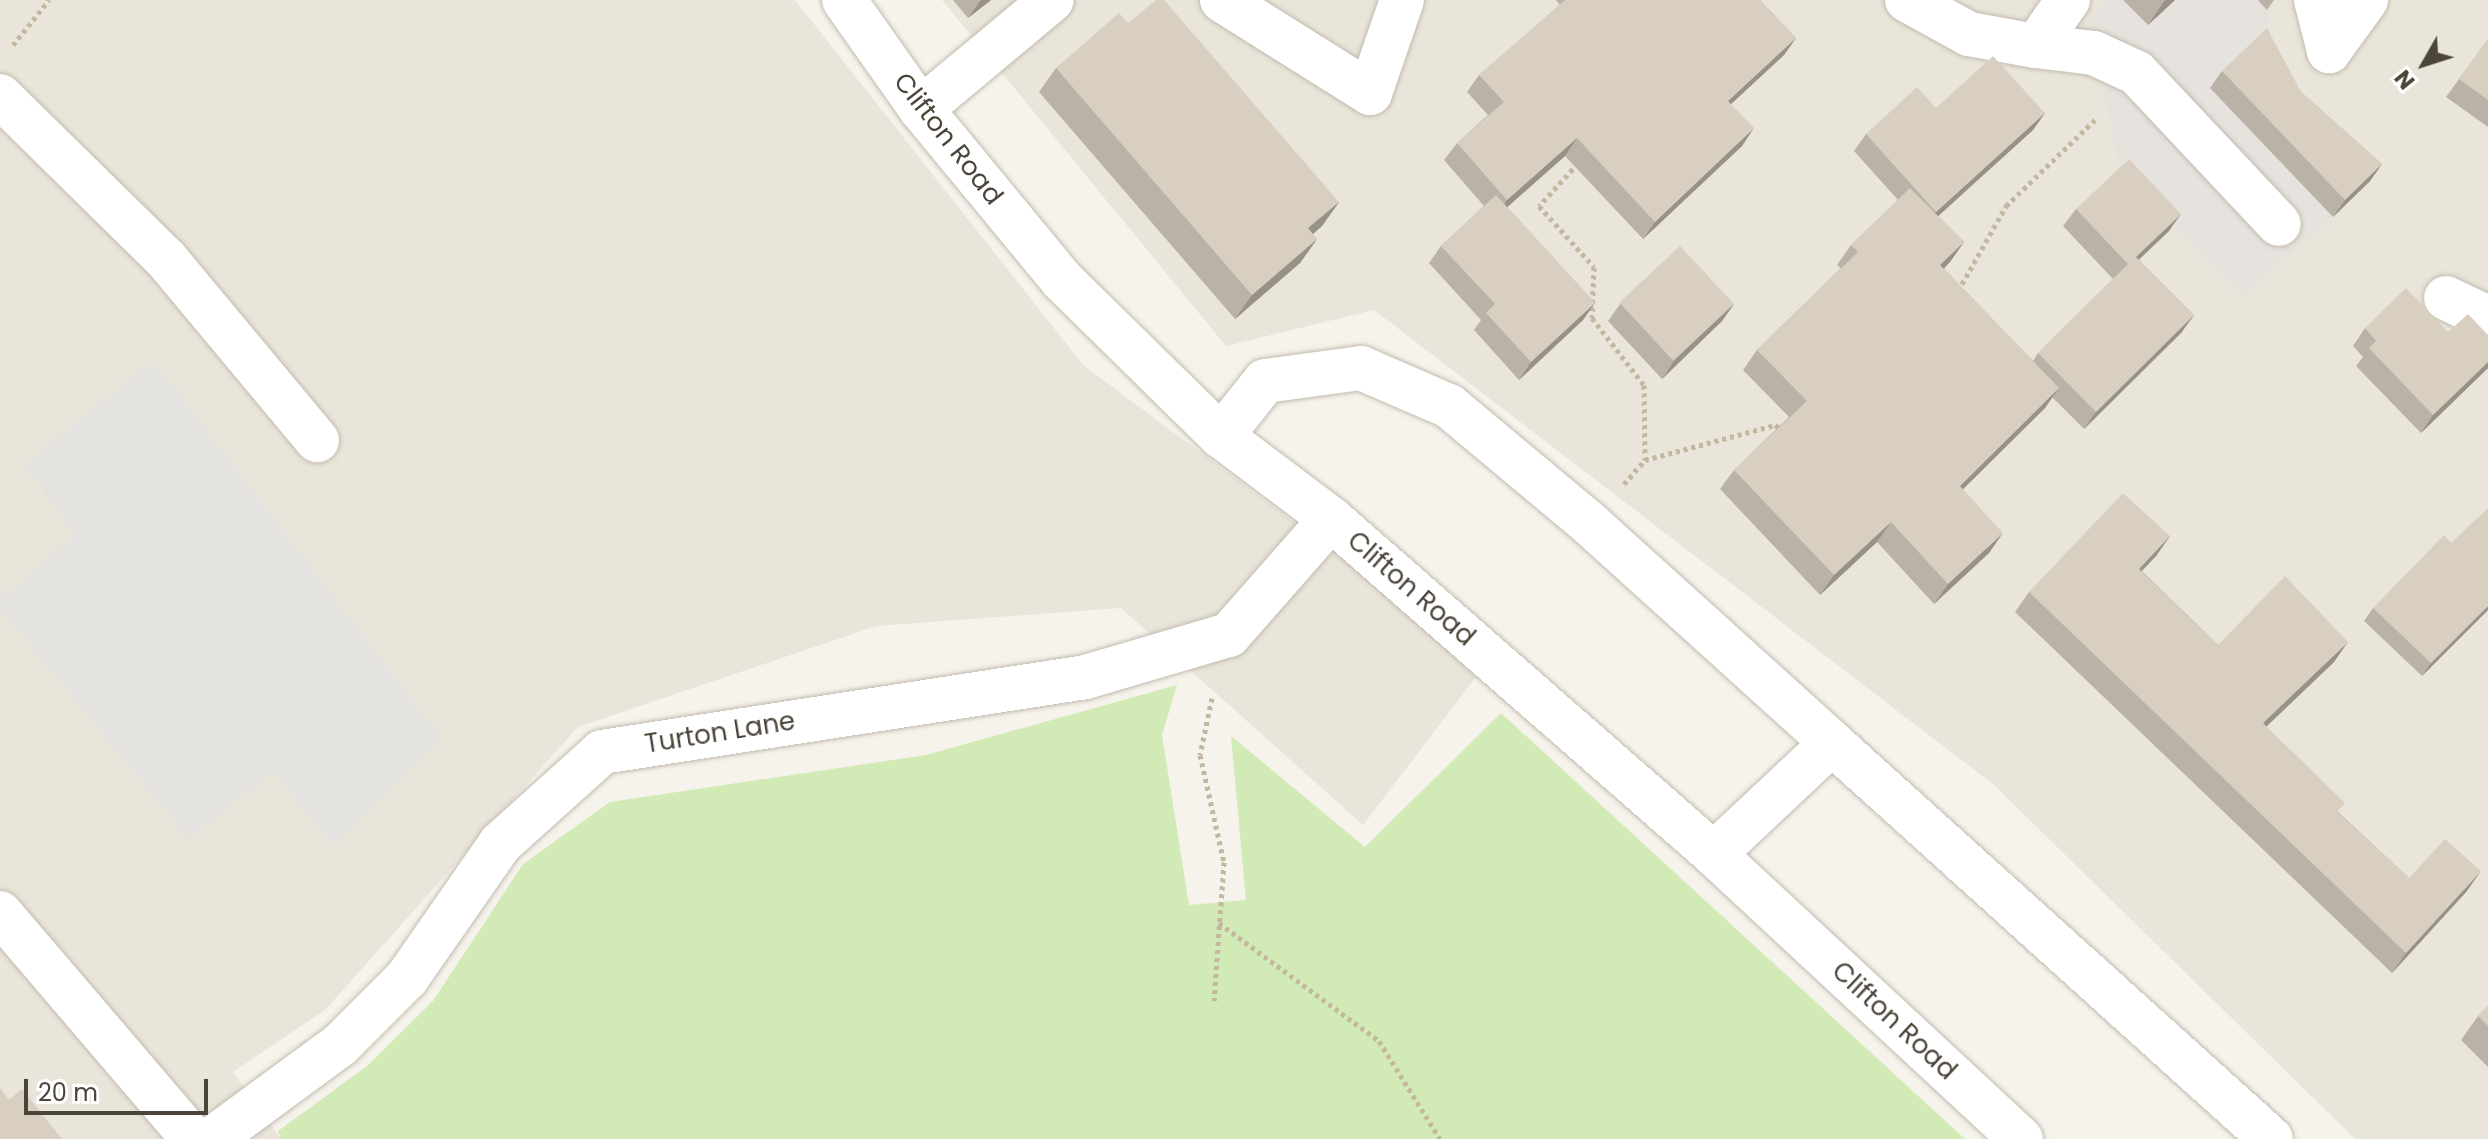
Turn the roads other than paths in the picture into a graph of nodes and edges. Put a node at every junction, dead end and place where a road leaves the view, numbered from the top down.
1 (844, 0) edge
2 (1052, 0) edge
3 (1222, 0) edge
4 (1402, 0) edge
5 (1907, 0) edge
6 (2068, 0) edge
7 (2316, 0) edge
8 (2366, 0) edge
9 (2036, 46) junction
10 (2, 77) edge
11 (921, 109) junction
12 (2279, 224) dead end
13 (2446, 298) dead end
14 (2488, 318) edge
15 (1221, 436) junction
16 (317, 440) dead end
17 (1331, 519) junction
18 (1832, 743) junction
19 (1714, 854) junction
20 (0, 913) edge
21 (193, 1139) edge
22 (212, 1139) edge
23 (2021, 1139) edge
24 (2271, 1139) edge

1 - 11 street, Clifton Road
2 - 11 street
3 - 4 street
5 - 9 street
6 - 9 street
7 - 8 street
9 - 12 street
10 - 16 street
11 - 15 street, Clifton Road
13 - 14 street
15 - 17 street, Clifton Road
15 - 18 street
17 - 19 street, Clifton Road
17 - 22 street, Turton Lane
18 - 19 street
18 - 24 street
19 - 23 street, Clifton Road
20 - 21 street

